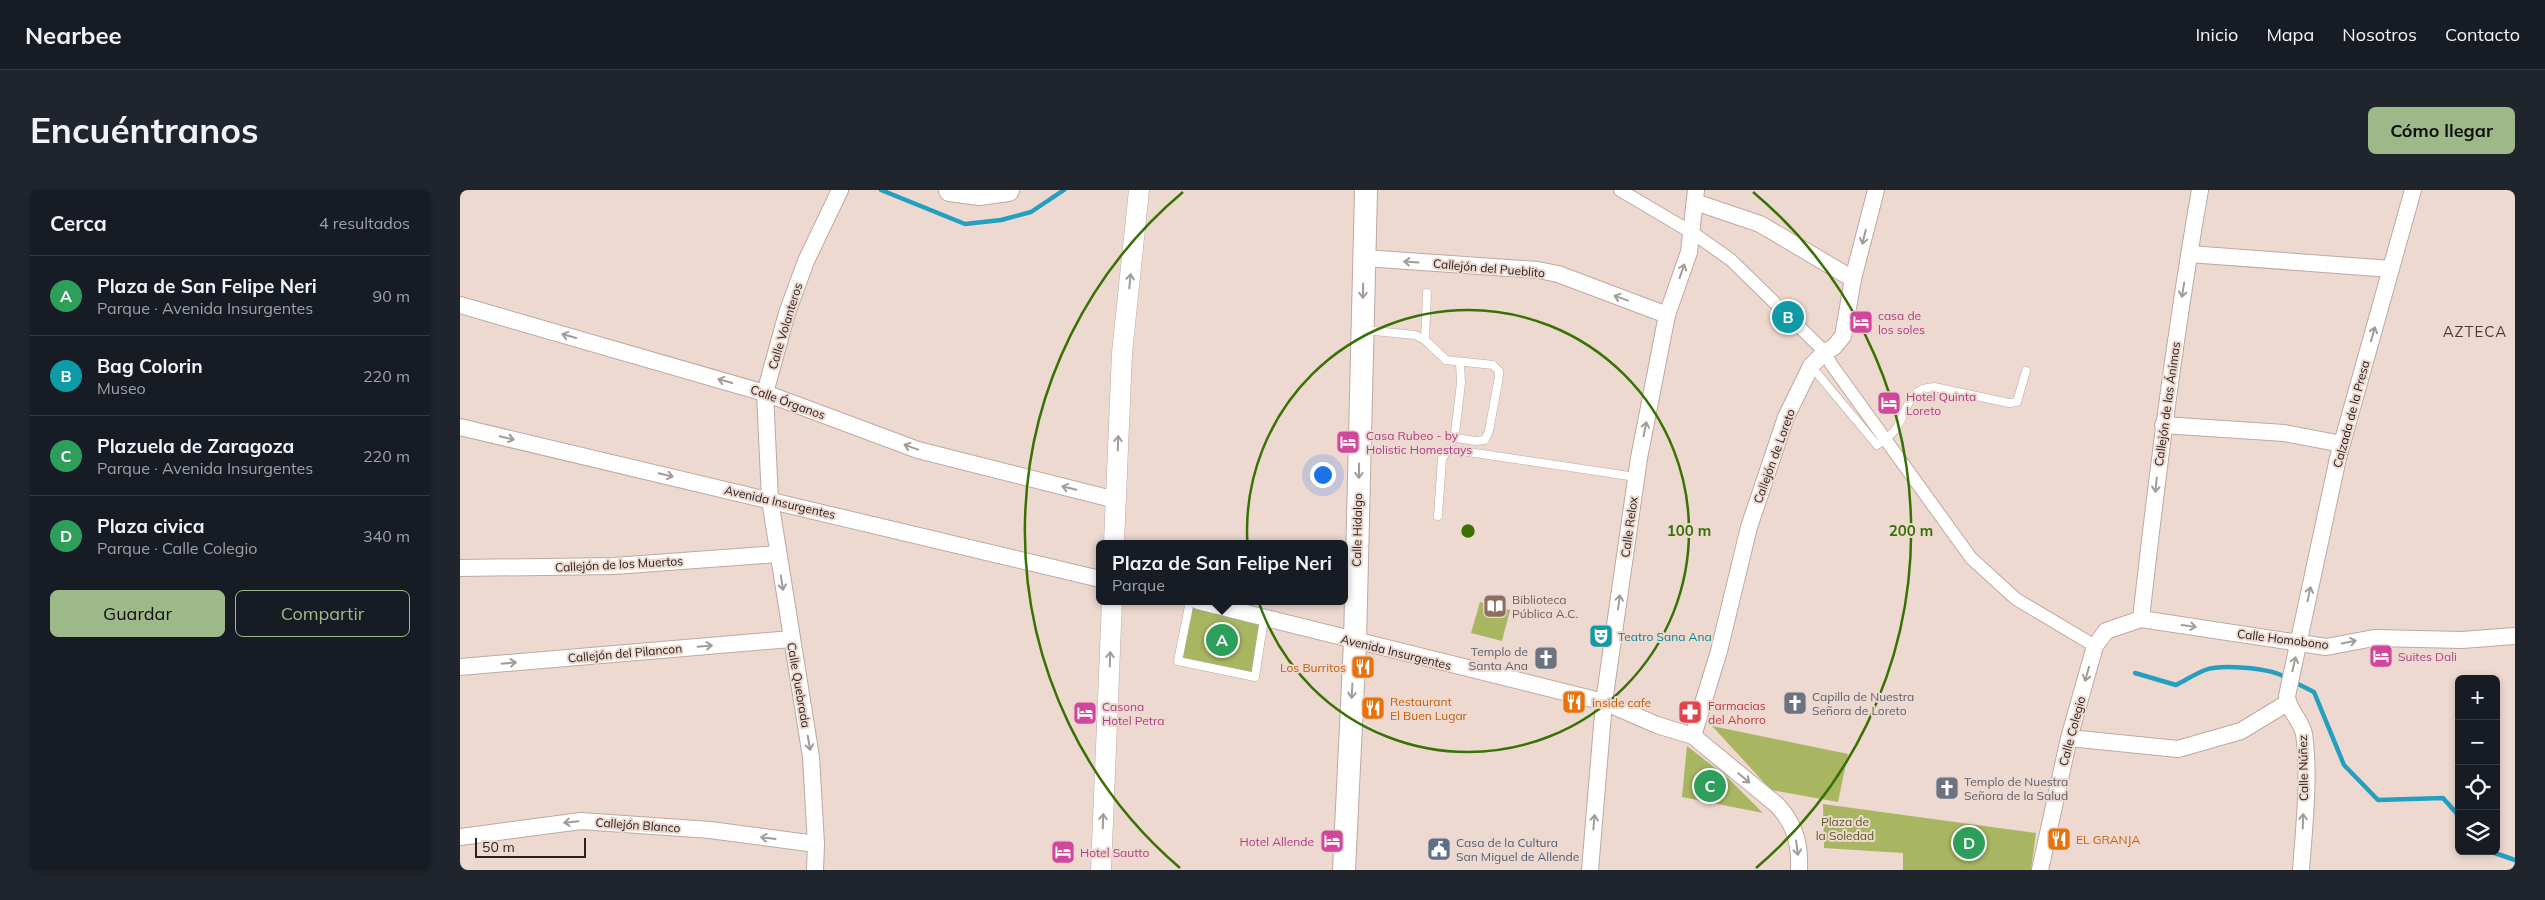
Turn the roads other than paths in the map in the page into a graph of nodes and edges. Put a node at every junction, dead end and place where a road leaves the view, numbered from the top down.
1 (950, 190) edge
2 (1008, 190) edge
3 (1139, 190) edge
4 (1366, 190) edge
5 (1620, 190) edge
6 (1876, 190) edge
7 (2200, 190) edge
8 (2412, 190) edge
9 (839, 191) edge
10 (1695, 196) edge
11 (1692, 232) junction
12 (2189, 254) junction
13 (1364, 258) junction
14 (2391, 269) junction
15 (1853, 279) junction
16 (1427, 294) dead end
17 (460, 305) edge
18 (1667, 315) junction
19 (1362, 330) junction
20 (1425, 340) junction
21 (1825, 352) junction
22 (1460, 363) junction
23 (1811, 366) junction
24 (2026, 371) dead end
25 (765, 392) junction
26 (2163, 425) junction
27 (460, 427) edge
28 (1886, 438) junction
29 (2342, 444) junction
30 (1636, 477) junction
31 (770, 500) junction
32 (1116, 500) junction
33 (1438, 516) dead end
34 (1114, 540) edge
35 (778, 554) junction
36 (460, 568) edge
37 (1096, 578) edge
38 (1112, 605) edge
39 (1189, 605) edge
40 (1213, 605) edge
41 (1264, 619) junction
42 (2141, 619) junction
43 (2515, 636) edge
44 (791, 639) junction
45 (2299, 641) junction
46 (1355, 642) junction
47 (2095, 646) junction
48 (460, 668) edge
49 (1604, 702) junction
50 (2287, 703) junction
51 (1694, 736) junction
52 (2069, 738) junction
53 (460, 837) edge
54 (816, 844) junction
55 (815, 870) edge
56 (1101, 870) edge
57 (1344, 870) edge
58 (1590, 870) edge
59 (1799, 870) edge
60 (2040, 870) edge
61 (2301, 870) edge

1 - 2 main road
32 -> 3 street
4 - 13 main road, Calle Hidalgo
5 - 11 street
6 -> 15 street, Callejón de Loreto
7 - 12 street, Callejón de las Ánimas
8 - 14 street, Calzada de la Presa
9 - 25 street, Calle Volanteros
10 - 11 street, Calle Relox
10 - 15 street
18 -> 11 street, Calle Relox
11 - 21 street
12 - 14 street
12 -> 26 street, Callejón de las Ánimas
18 -> 13 street, Callejón del Pueblito
13 -> 19 main road, Calle Hidalgo
29 -> 14 street, Calzada de la Presa
15 - 21 street, Callejón de Loreto
16 - 20 lane
25 -> 17 street, Calle Órganos
30 -> 18 street, Calle Relox
19 - 20 lane
19 -> 46 main road, Calle Hidalgo
20 - 22 lane
21 - 23 street, Callejón de Loreto
21 - 28 street
22 - 22 lane
23 - 28 lane
23 - 51 street, Callejón de Loreto
24 - 28 lane
25 - 31 street, Calle Volanteros
32 -> 25 street, Calle Órganos
26 - 29 street
26 -> 42 street, Callejón de las Ánimas
27 -> 31 street, Avenida Insurgentes
28 - 47 street
45 -> 29 street, Calzada de la Presa
30 - 33 lane
49 -> 30 street, Calle Relox
31 - 35 street, Calle Quebrada
31 - 37 street, Avenida Insurgentes
32 - 34 street
35 - 36 street, Callejón de los Muertos
35 -> 44 street, Calle Quebrada
56 -> 38 street
39 - 41 lane
40 - 41 street, Avenida Insurgentes
41 - 46 street, Avenida Insurgentes
42 -> 45 street, Calle Homobono
42 - 47 street, Calle Colegio
45 -> 43 street, Calle Homobono
48 -> 44 street, Callejón del Pilancon
44 -> 54 street, Calle Quebrada
50 -> 45 street
46 - 49 street, Avenida Insurgentes
46 -> 57 main road, Calle Hidalgo
47 -> 52 street, Calle Colegio
49 - 51 street, Avenida Insurgentes
58 -> 49 street, Calle Relox
50 - 52 street
61 -> 50 street, Calle Núñez
51 -> 59 street, Avenida Insurgentes
52 - 60 street, Calle Colegio
54 -> 53 street, Callejón Blanco
54 - 55 street, Calle Quebrada

